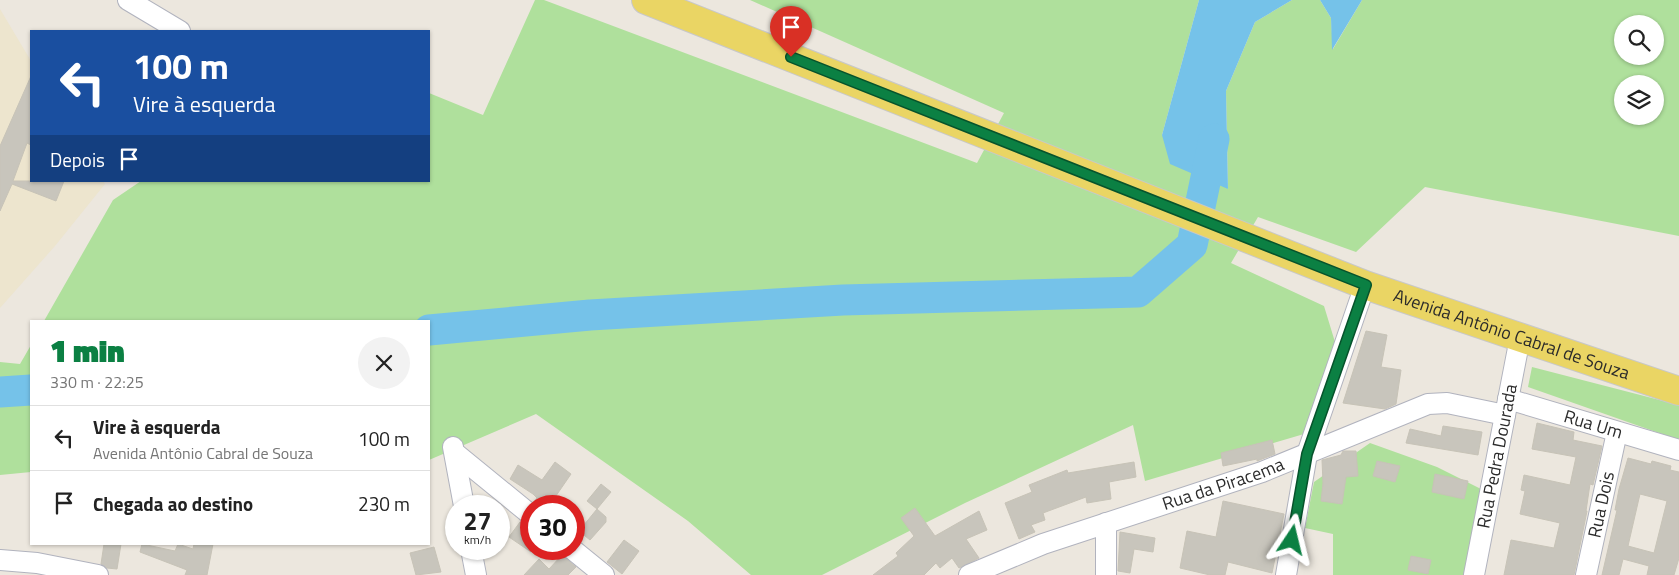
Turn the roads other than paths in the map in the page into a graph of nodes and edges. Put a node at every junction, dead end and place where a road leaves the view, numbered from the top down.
1 (128, 0) edge
2 (646, 0) edge
3 (178, 30) edge
4 (1366, 285) junction
5 (1520, 338) junction
6 (1679, 390) edge
7 (1506, 407) junction
8 (1617, 432) junction
9 (1679, 450) edge
10 (1307, 454) junction
11 (462, 495) edge
12 (507, 495) edge
13 (510, 497) edge
14 (520, 506) edge
15 (1106, 523) junction
16 (0, 560) edge
17 (473, 560) edge
18 (585, 560) edge
19 (98, 575) edge
20 (476, 575) edge
21 (604, 575) edge
22 (969, 575) edge
23 (1106, 575) edge
24 (1286, 575) edge
25 (1474, 575) edge
26 (1586, 575) edge

1 - 3 street
2 - 4 main road, Avenida Antônio Cabral de Souza
4 - 5 main road, Avenida Antônio Cabral de Souza
4 - 10 street
5 - 6 main road, Avenida Antônio Cabral de Souza
5 - 7 street, Rua Pedra Dourada
7 - 8 street, Rua Um
7 - 10 street, Rua da Piracema
7 - 25 street, Rua Pedra Dourada
8 - 9 street, Rua Um
8 - 26 street, Rua Dois
10 - 15 street, Rua da Piracema
10 - 24 street
11 - 12 street
13 - 14 street
15 - 22 street, Rua da Piracema
15 - 23 street
16 - 19 street
17 - 20 street
18 - 21 street

